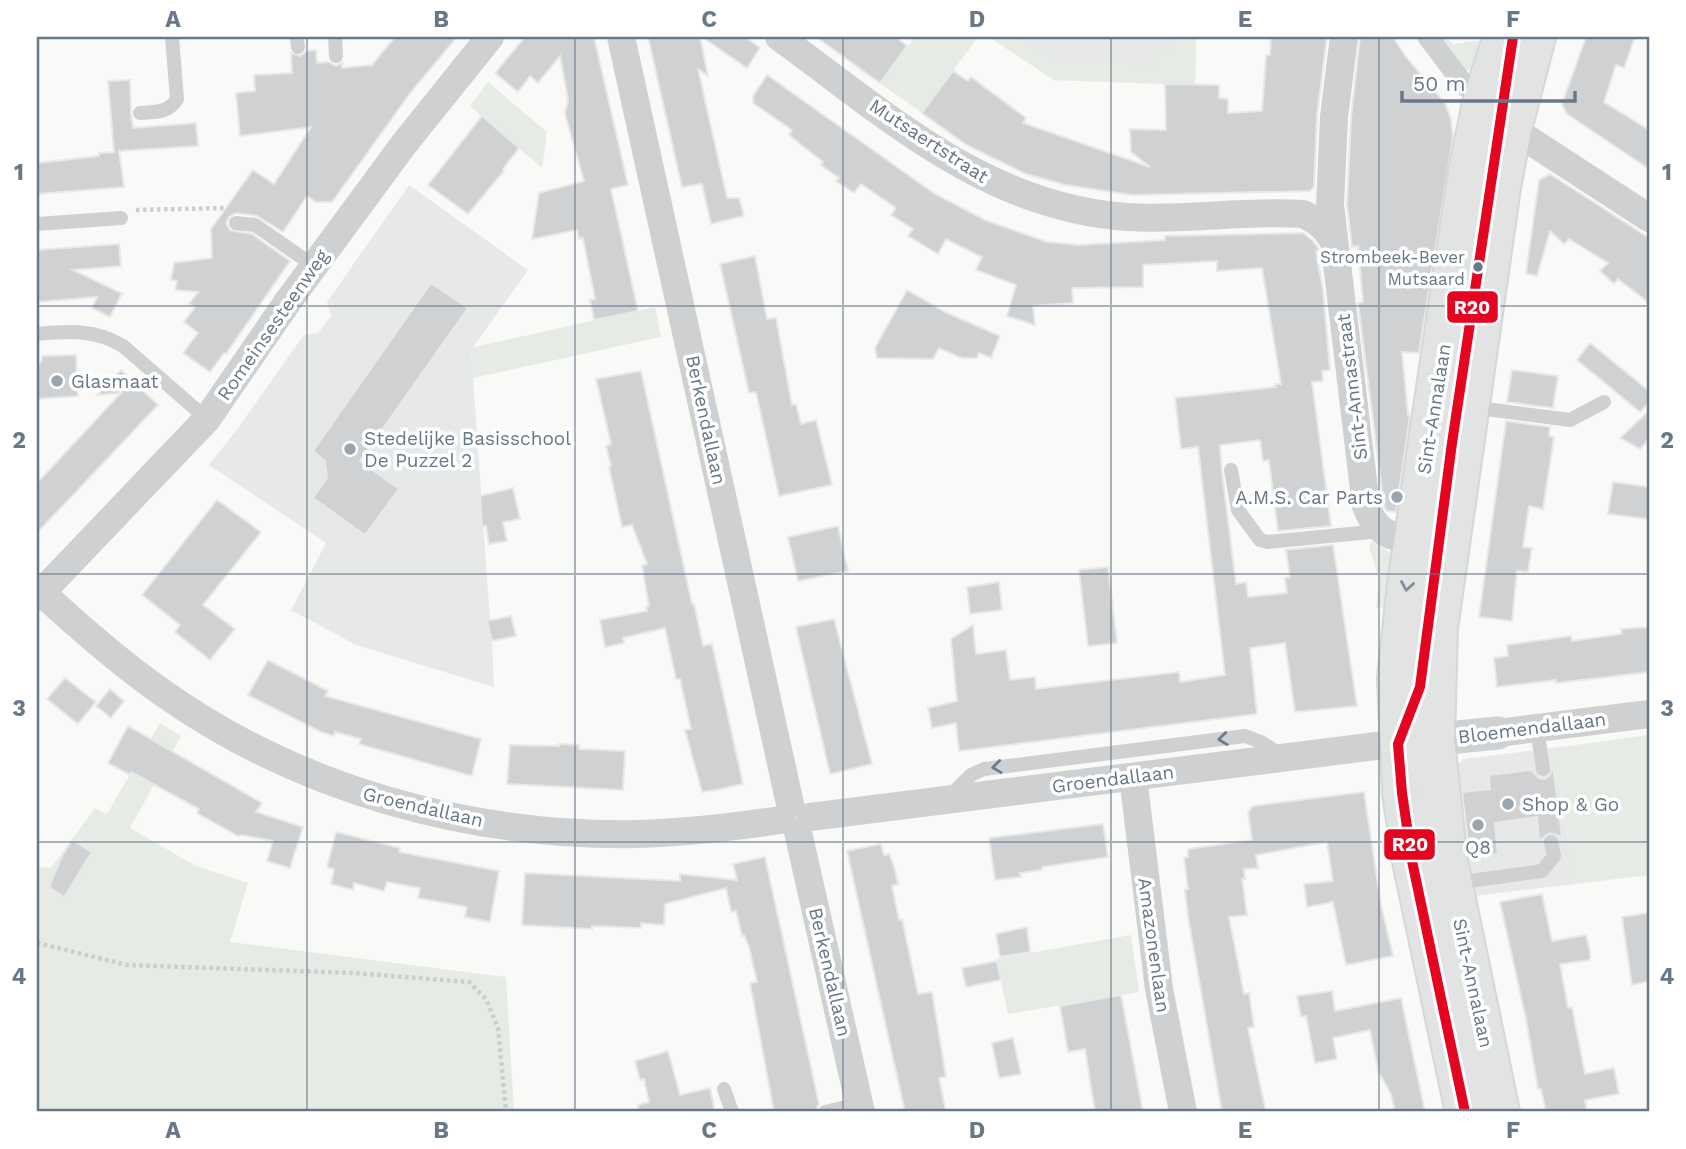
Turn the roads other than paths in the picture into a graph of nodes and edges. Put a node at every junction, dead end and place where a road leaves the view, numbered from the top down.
1 (172, 37) edge
2 (335, 37) edge
3 (490, 37) edge
4 (621, 37) edge
5 (779, 37) edge
6 (1344, 37) edge
7 (1428, 37) edge
8 (1503, 37) edge
9 (1513, 37) edge
10 (1523, 37) edge
11 (1536, 37) edge
12 (336, 56) dead end
13 (1465, 86) dead end
14 (140, 113) dead end
15 (1512, 129) junction
16 (121, 218) road end
17 (1649, 218) edge
18 (37, 223) edge
19 (236, 223) road end
20 (1334, 242) junction
21 (314, 266) junction
22 (37, 334) edge
23 (1604, 402) dead end
24 (1469, 407) junction
25 (207, 419) junction
26 (1231, 470) dead end
27 (1398, 536) junction
28 (39, 595) edge
29 (1649, 714) edge
30 (1536, 728) junction
31 (1497, 733) joint
32 (1416, 744) junction
33 (1126, 769) junction
34 (1543, 769) dead end
35 (795, 818) junction
36 (1422, 824) dead end
37 (1551, 842) dead end
38 (1453, 884) junction
39 (724, 1090) dead end
40 (860, 1108) edge
41 (732, 1112) edge
42 (825, 1112) edge
43 (1183, 1112) edge
44 (1465, 1112) edge
45 (1477, 1112) edge
46 (1500, 1112) edge

1 - 14 lane
2 - 12 lane
3 - 21 street, Romeinsesteenweg
4 - 35 street, Berkendallaan
5 - 20 street, Mutsaertstraat
6 - 20 street, Sint-Annastraat
7 - 13 street
8 - 27 main road, Sint-Annalaan
9 - 32 lane, Sint-Annalaan
10 - 15 lane, Sint-Annalaan
11 - 15 main road, Sint-Annalaan
15 - 17 street
15 - 24 main road, Sint-Annalaan
16 - 18 lane
19 - 21 lane
20 - 27 street, Sint-Annastraat
21 - 25 street, Romeinsesteenweg
22 - 25 lane
23 - 24 lane
24 - 32 main road, Sint-Annalaan
25 - 28 street, Romeinsesteenweg
26 - 27 lane
27 -> 32 main road, Sint-Annalaan
28 - 35 street, Groendallaan
29 - 30 street, Bloemendallaan
30 - 31 street, Bloemendallaan
30 - 34 lane
31 - 32 street, Bloemendallaan
32 - 33 street, Groendallaan
32 - 38 main road, Sint-Annalaan
32 - 44 main road, Sint-Annalaan
33 - 35 street, Groendallaan
33 - 43 street, Amazonenlaan
35 - 40 street, Berkendallaan
36 - 45 lane, Sint-Annalaan
37 - 38 lane
38 - 46 main road, Sint-Annalaan
39 - 41 lane
40 - 42 lane

